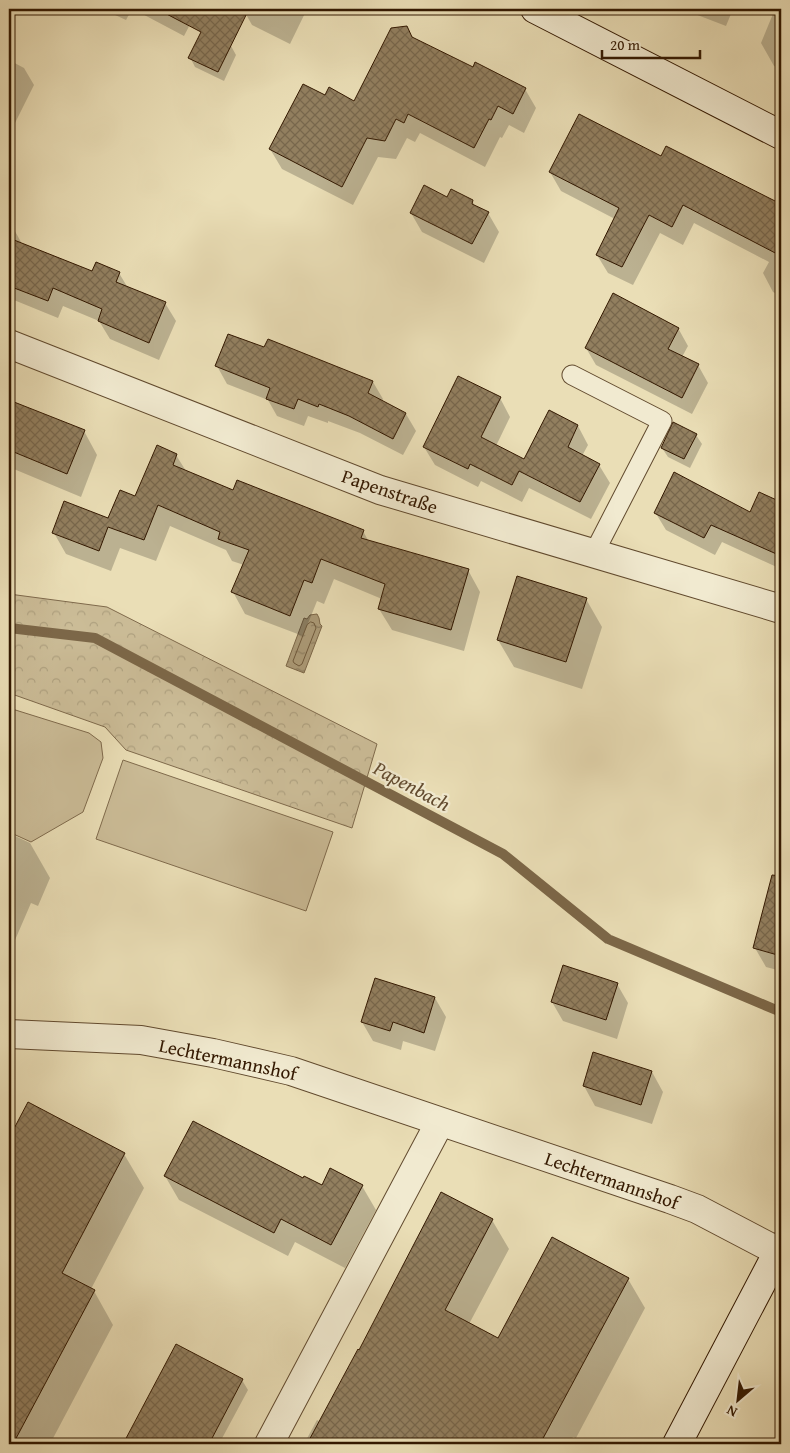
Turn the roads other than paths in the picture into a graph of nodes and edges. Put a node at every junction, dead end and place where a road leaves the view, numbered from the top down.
1 (534, 9) edge
2 (781, 135) edge
3 (9, 344) edge
4 (572, 375) dead end
5 (594, 553) junction
6 (781, 608) edge
7 (9, 1034) edge
8 (440, 1122) junction
9 (780, 1249) edge
10 (269, 1444) edge
11 (677, 1444) edge

1 - 2 street
3 - 5 street, Papenstraße
4 - 5 lane
5 - 6 street, Papenstraße
7 - 8 street, Lechtermannshof
8 - 9 street, Lechtermannshof
8 - 10 street
9 - 11 street

